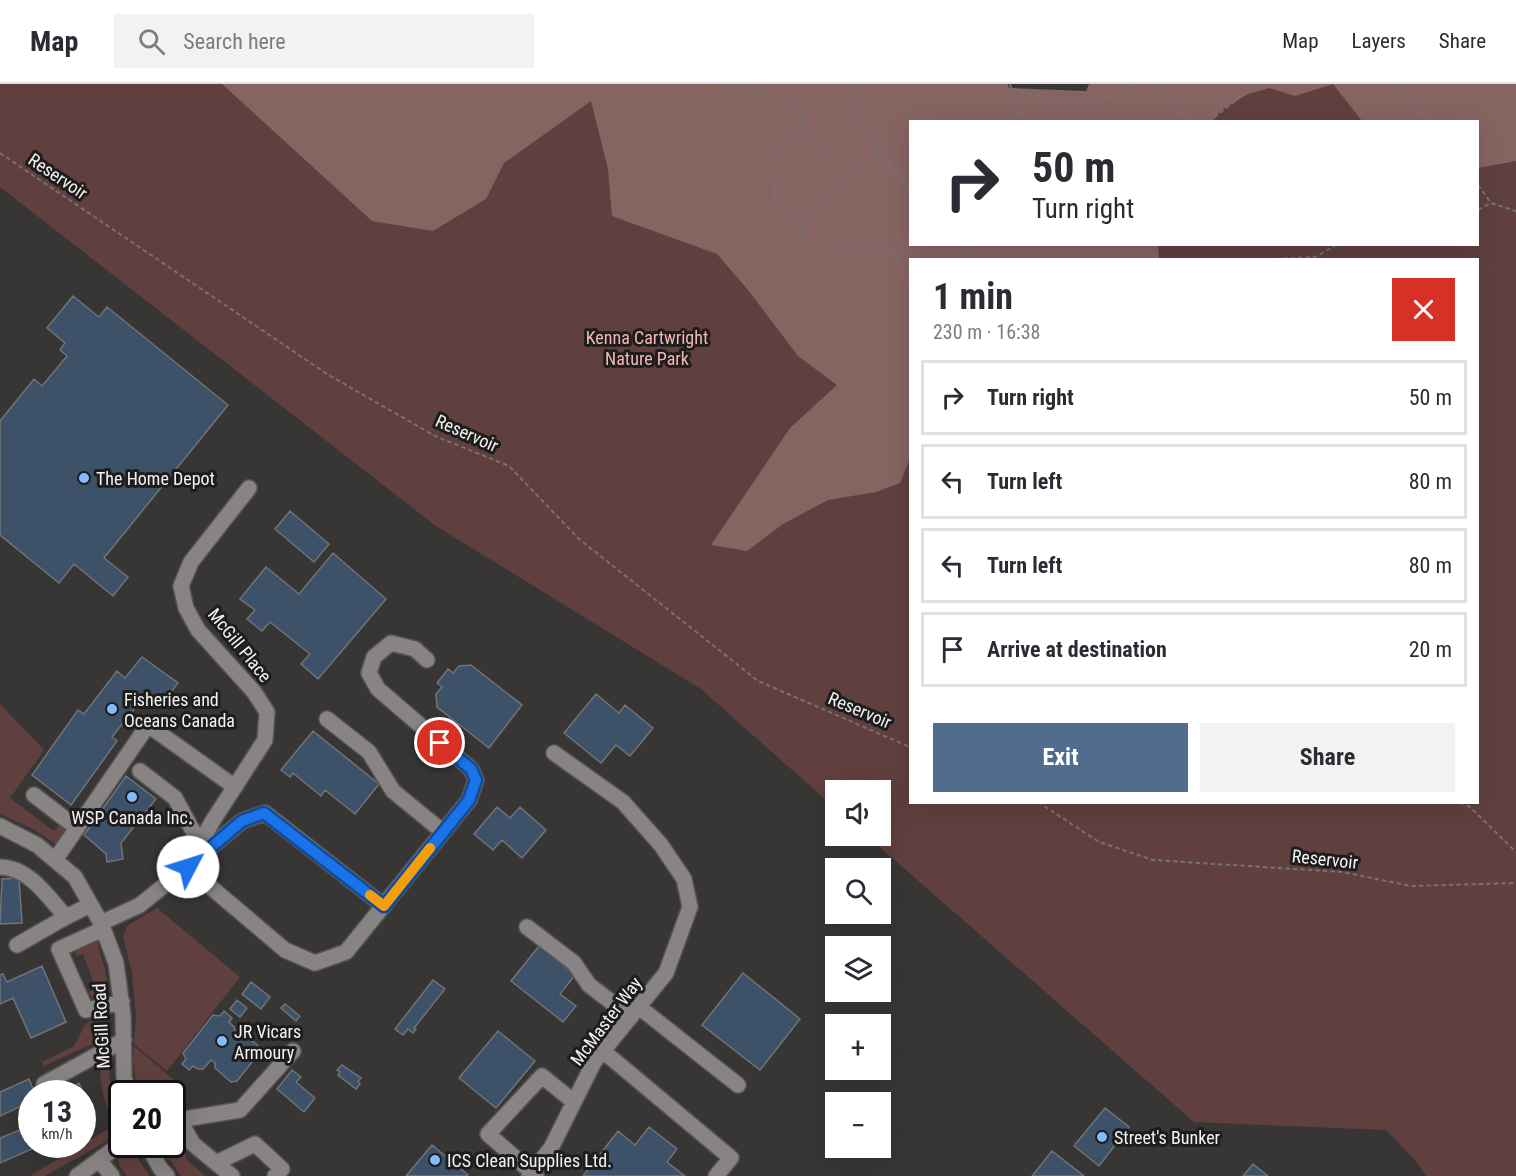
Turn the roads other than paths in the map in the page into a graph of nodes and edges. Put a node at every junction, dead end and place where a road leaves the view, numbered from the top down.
1 (249, 488) dead end
2 (427, 660) dead end
3 (327, 720) dead end
4 (554, 753) dead end
5 (140, 771) dead end
6 (235, 787) junction
7 (34, 795) dead end
8 (0, 826) edge
9 (77, 828) junction
10 (443, 832) junction
11 (200, 844) junction
12 (55, 860) junction
13 (0, 867) edge
14 (188, 867) junction
15 (90, 905) junction
16 (384, 906) junction
17 (66, 917) junction
18 (102, 926) junction
19 (527, 927) dead end
20 (17, 945) dead end
21 (122, 1002) junction
22 (635, 1012) junction
23 (123, 1040) junction
24 (603, 1051) junction
25 (293, 1052) dead end
26 (51, 1080) edge
27 (125, 1080) edge
28 (738, 1085) dead end
29 (574, 1102) junction
30 (186, 1118) edge
31 (186, 1134) edge
32 (108, 1153) edge
33 (154, 1158) edge
34 (99, 1160) junction
35 (216, 1163) junction
36 (532, 1175) edge
37 (78, 1176) edge
38 (112, 1176) edge
39 (167, 1176) edge
40 (232, 1176) edge
41 (275, 1176) edge
42 (716, 1176) edge

1 - 6 street, McGill Place
2 - 10 street
3 - 10 street
4 - 22 street, McMaster Way
5 - 11 street
6 - 9 street
6 - 11 street, McGill Place
7 - 9 street
8 - 12 street, McGill Road
9 - 12 street
10 - 16 street
11 - 14 street, McGill Place
12 - 15 street, McGill Road
13 - 17 street
14 - 16 street
14 - 16 street
14 - 18 street, McGill Place
15 - 17 street
15 - 18 street, McGill Road
17 - 20 street
18 - 21 street, McGill Road
18 - 21 street, McGill Place
19 - 22 street
21 - 23 street, McGill Road
22 - 24 street, McMaster Way
22 - 28 street
23 - 26 street
23 - 27 street, McGill Road
24 - 29 street, McMaster Way
24 - 42 street
25 - 30 street
29 - 36 street, McMaster Way
29 - 36 street
31 - 35 street
32 - 34 street
33 - 39 street
34 - 37 street
34 - 38 street
35 - 40 street
35 - 41 street

